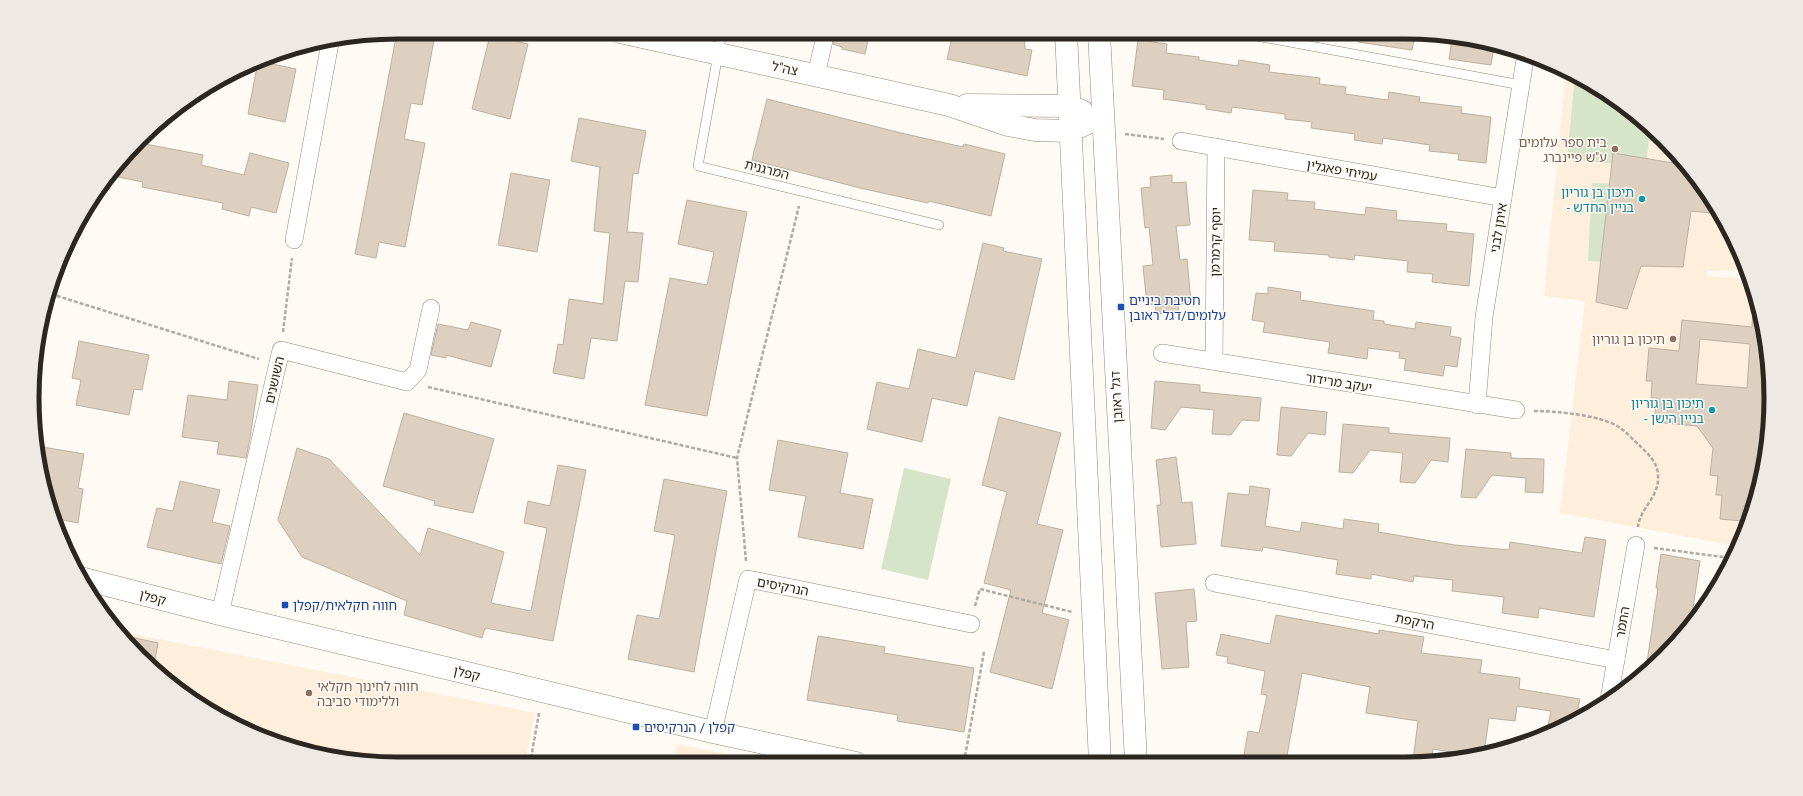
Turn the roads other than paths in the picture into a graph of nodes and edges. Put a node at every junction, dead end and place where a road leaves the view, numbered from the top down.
1 (651, 39) edge
2 (721, 39) edge
3 (824, 39) edge
4 (1066, 39) edge
5 (1099, 39) edge
6 (1273, 39) edge
7 (329, 46) edge
8 (718, 54) junction
9 (1525, 60) edge
10 (816, 75) junction
11 (1521, 85) junction
12 (949, 105) junction
13 (1069, 106) junction
14 (1102, 124) junction
15 (1070, 131) junction
16 (1181, 141) road end
17 (1216, 147) junction
18 (1503, 198) junction
19 (939, 224) dead end
20 (294, 240) road end
21 (431, 308) dead end
22 (1162, 353) dead end
23 (1214, 362) junction
24 (1477, 405) junction
25 (1516, 410) road end
26 (1636, 545) road end
27 (88, 580) edge
28 (1214, 584) dead end
29 (220, 614) junction
30 (971, 624) dead end
31 (1616, 660) junction
32 (1610, 692) edge
33 (713, 732) junction
34 (814, 757) edge
35 (1100, 757) edge
36 (1136, 757) edge

1 - 8 street, צה"ל
2 - 8 lane
3 - 10 street
4 - 13 street
5 - 14 street, דגל ראובן
6 - 11 lane
7 - 20 street
8 - 10 street, צה"ל
8 - 19 lane, המרגנית
9 - 11 street, איתן לבני
10 - 12 street, צה"ל
11 - 18 street, איתן לבני
12 - 13 street, צה"ל
12 - 15 street, צה"ל
13 - 14 street, צה"ל
13 - 15 street
14 - 15 street, צה"ל
14 - 36 street, דגל ראובן
15 - 35 street
16 - 17 street, עמיחי פאגלין
17 - 18 street, עמיחי פאגלין
17 - 23 street, יוסף קרמרמן
18 - 24 street, איתן לבני
21 - 29 street, השושנים
22 - 23 street, יעקב מרידור
23 - 24 street, יעקב מרידור
24 - 25 street, יעקב מרידור
26 - 31 street, התמר
27 - 29 street, קפלן
28 - 31 street, הרקפת
29 - 33 street, קפלן
30 - 33 street, הנרקיסים
31 - 32 street, התמר
33 - 34 street, קפלן

